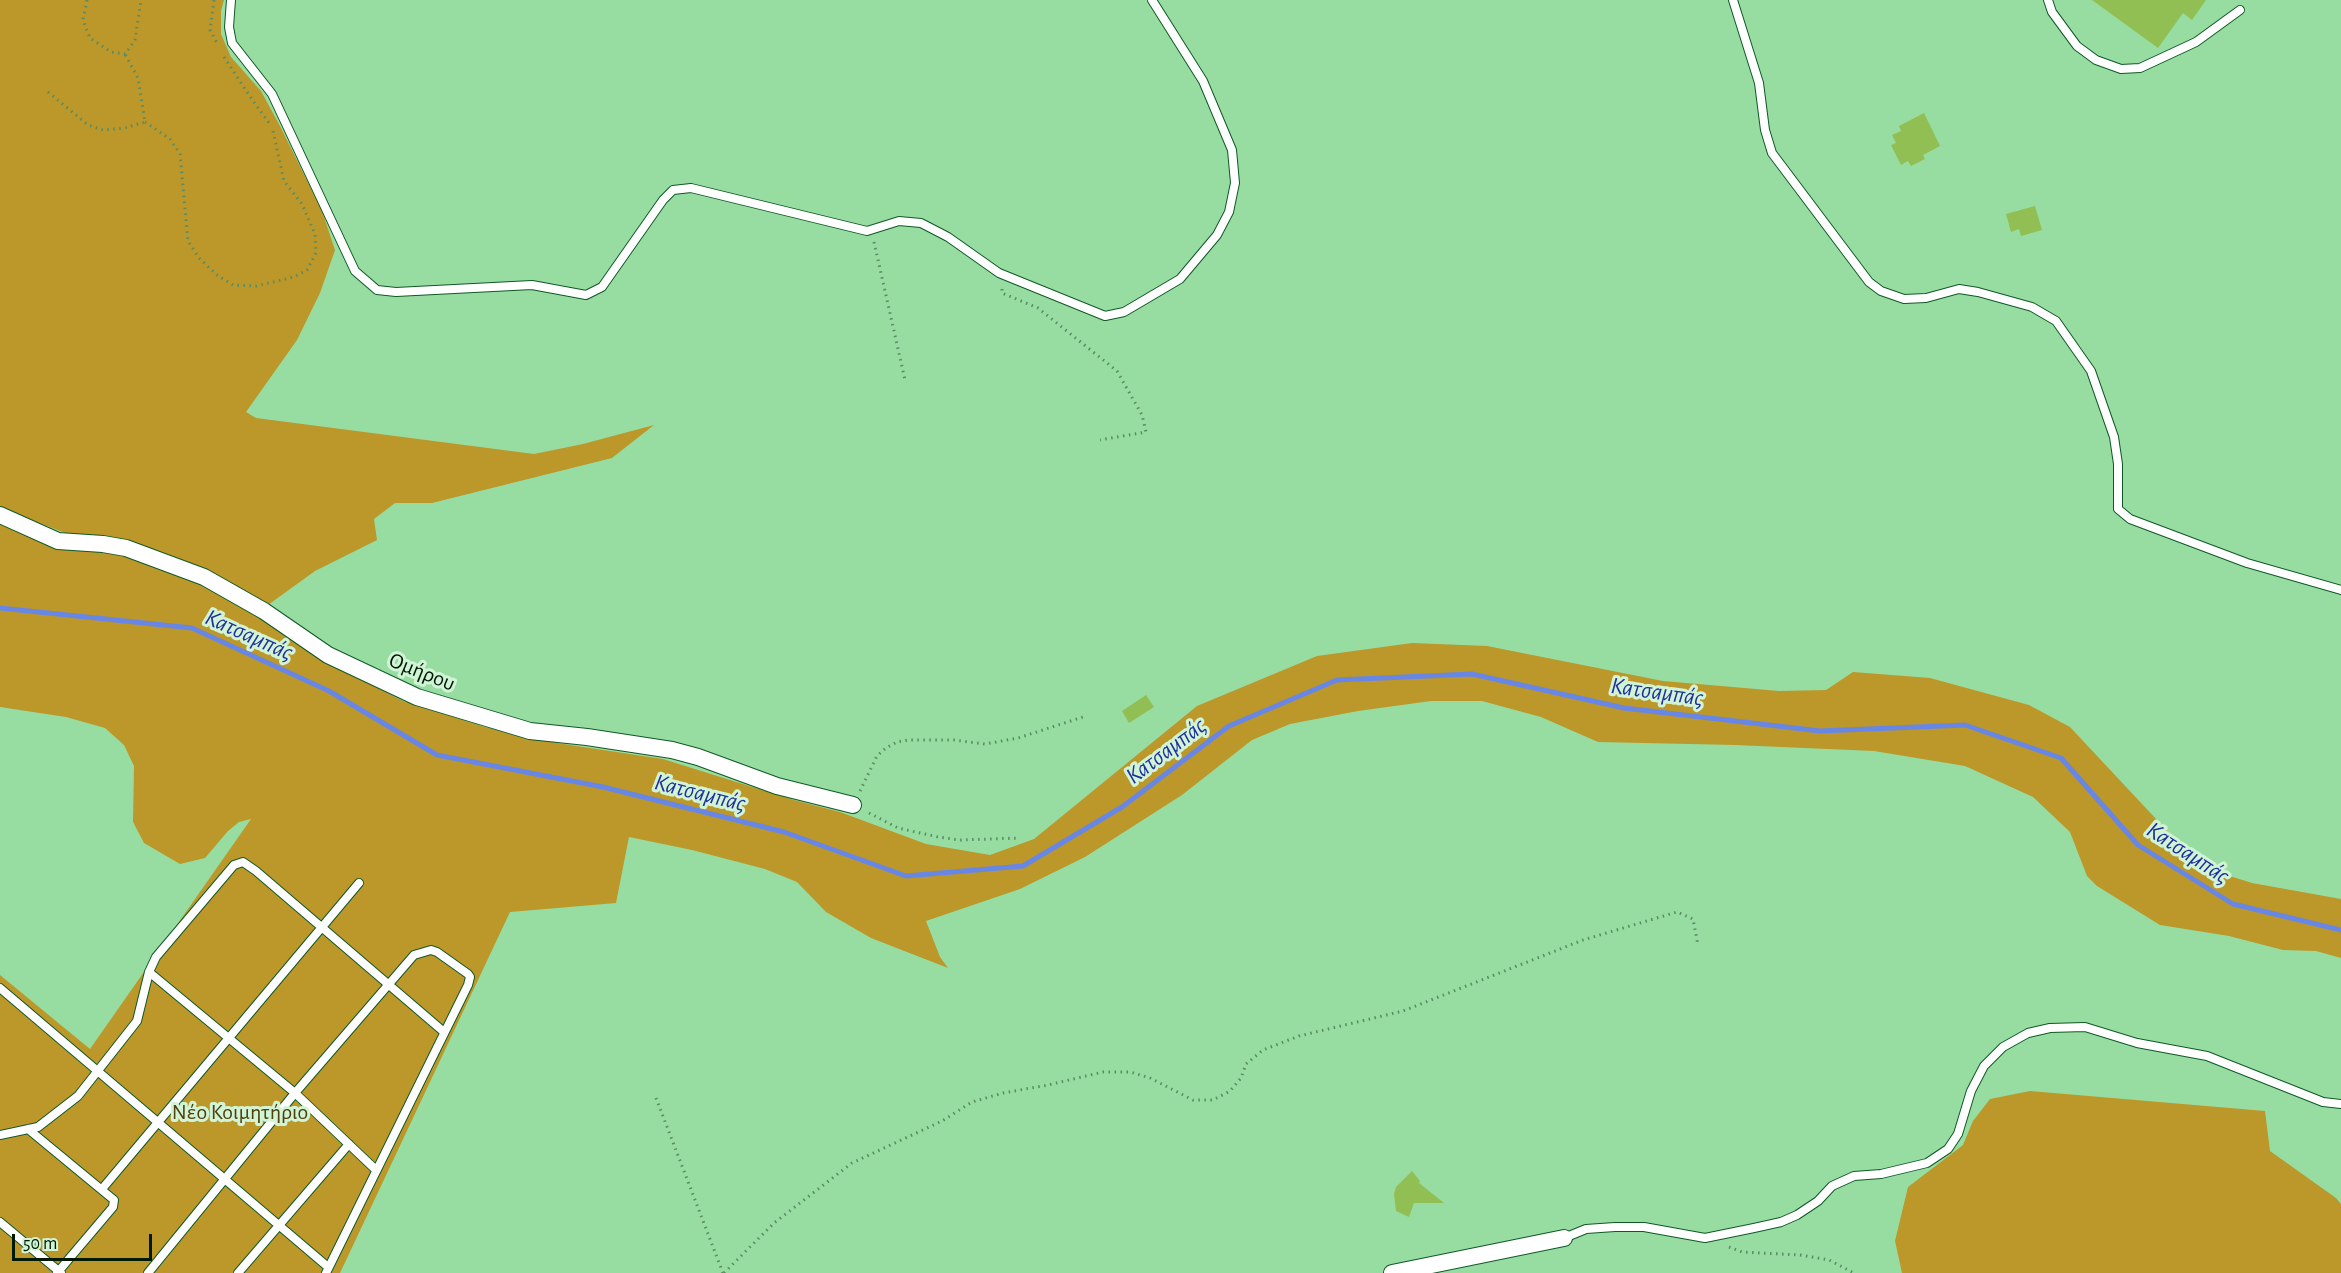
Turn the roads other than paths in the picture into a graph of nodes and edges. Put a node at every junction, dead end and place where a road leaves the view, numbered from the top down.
1 (231, 0) edge
2 (1152, 0) edge
3 (1733, 0) edge
4 (2048, 0) edge
5 (2240, 10) dead end
6 (0, 515) edge
7 (2341, 590) edge
8 (853, 805) road end
9 (359, 883) dead end
10 (322, 927) junction
11 (149, 972) junction
12 (389, 984) junction
13 (0, 988) edge
14 (444, 1032) junction
15 (229, 1039) junction
16 (97, 1071) junction
17 (296, 1093) junction
18 (2341, 1104) edge
19 (158, 1123) junction
20 (28, 1129) junction
21 (1, 1136) edge
22 (349, 1144) junction
23 (376, 1170) junction
24 (225, 1180) junction
25 (102, 1189) junction
26 (0, 1222) edge
27 (278, 1226) junction
28 (1564, 1238) joint
29 (327, 1270) edge
30 (59, 1272) edge
31 (148, 1273) edge
32 (238, 1273) edge
33 (1392, 1273) edge

1 - 2 lane
3 - 7 lane
4 - 5 lane
6 - 8 street, Ομήρου
9 - 10 lane
10 - 11 lane
10 - 12 lane
10 - 15 lane
11 - 15 lane
11 - 16 lane
12 - 14 lane
12 - 14 lane
12 - 17 lane
13 - 16 lane
14 - 23 lane
15 - 17 lane
15 - 19 lane
16 - 19 lane
16 - 20 lane
17 - 22 lane
17 - 24 lane
18 - 28 lane
19 - 24 lane
19 - 25 lane
20 - 21 lane
20 - 25 lane
22 - 23 lane
22 - 27 lane
23 - 29 lane
24 - 27 lane
24 - 31 lane
25 - 30 lane
26 - 30 lane
27 - 29 lane
27 - 32 lane
28 - 33 street

